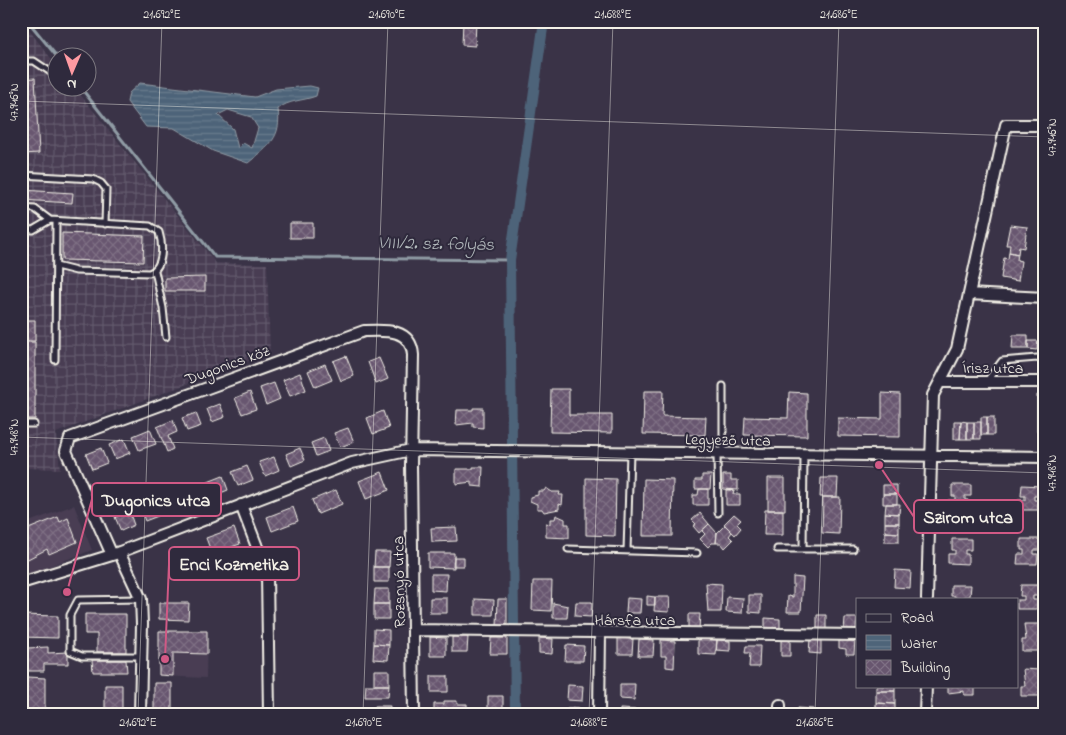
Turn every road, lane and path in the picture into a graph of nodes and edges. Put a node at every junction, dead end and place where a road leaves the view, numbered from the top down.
1 (21, 61) edge
2 (48, 70) edge
3 (1045, 125) edge
4 (21, 175) edge
5 (21, 208) edge
6 (53, 221) junction
7 (106, 224) junction
8 (21, 229) edge
9 (56, 266) junction
10 (155, 271) junction
11 (969, 294) junction
12 (1045, 298) edge
13 (166, 337) dead end
14 (55, 360) dead end
15 (1045, 361) edge
16 (942, 382) junction
17 (986, 382) junction
18 (1045, 382) edge
19 (723, 386) dead end
20 (21, 424) edge
21 (34, 424) dead end
22 (411, 450) junction
23 (630, 452) junction
24 (720, 454) junction
25 (804, 456) junction
26 (1045, 457) edge
27 (931, 458) junction
28 (241, 505) junction
29 (718, 513) dead end
30 (568, 548) dead end
31 (777, 549) dead end
32 (803, 549) junction
33 (853, 549) dead end
34 (627, 551) junction
35 (115, 553) junction
36 (697, 553) dead end
37 (21, 582) edge
38 (928, 598) edge
39 (141, 599) junction
40 (413, 630) junction
41 (600, 633) junction
42 (856, 635) edge
43 (141, 656) junction
44 (926, 688) edge
45 (140, 714) edge
46 (269, 714) edge
47 (414, 714) edge
48 (599, 714) edge
49 (925, 714) edge

1 - 2 lane
3 - 11 street
4 - 7 lane
5 - 6 lane
6 - 7 lane
6 - 8 lane
6 - 9 lane
7 - 10 lane
9 - 10 lane
9 - 14 lane
10 - 13 lane
11 - 12 street
11 - 16 street
15 - 17 lane
16 - 17 street, Írisz utca
16 - 27 street
17 - 18 street, Írisz utca
19 - 24 lane
20 - 21 lane
22 - 23 street, Legyező utca
22 - 28 street, Legyező utca
22 - 35 street, Dugonics köz
22 - 40 street, Rozsnyó utca
23 - 24 street, Legyező utca
23 - 34 lane
24 - 25 street, Legyező utca
24 - 29 lane
25 - 27 street, Legyező utca
25 - 32 lane
26 - 27 street, Legyező utca
27 - 38 street
28 - 35 street, Legyező utca
28 - 46 street
30 - 34 lane
31 - 32 lane
32 - 33 lane
34 - 36 lane
35 - 37 street, Legyező utca
35 - 39 street
39 - 43 street
39 - 43 lane
40 - 41 street, Hársfa utca
40 - 47 street, Rozsnyó utca
41 - 42 street, Hársfa utca
41 - 48 street
43 - 45 street
44 - 49 street

